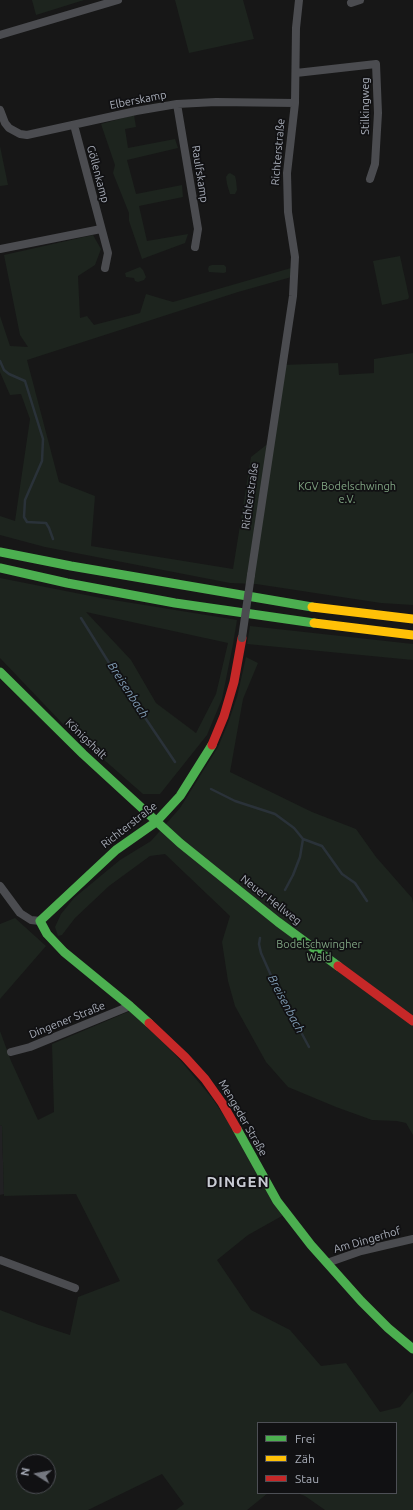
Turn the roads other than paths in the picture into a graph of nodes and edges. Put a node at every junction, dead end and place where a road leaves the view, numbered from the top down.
1 (118, 0) edge
2 (299, 0) edge
3 (360, 0) edge
4 (109, 1) edge
5 (351, 3) dead end
6 (0, 35) edge
7 (296, 73) junction
8 (295, 103) junction
9 (177, 104) junction
10 (0, 110) edge
11 (74, 125) junction
12 (370, 179) dead end
13 (101, 229) junction
14 (195, 247) dead end
15 (0, 250) edge
16 (105, 268) dead end
17 (0, 544) edge
18 (0, 552) edge
19 (70, 566) junction
20 (0, 568) edge
21 (413, 619) edge
22 (413, 635) edge
23 (242, 638) joint
24 (0, 672) edge
25 (156, 822) junction
26 (0, 886) edge
27 (40, 922) junction
28 (130, 1006) junction
29 (413, 1021) edge
30 (11, 1052) dead end
31 (413, 1239) edge
32 (0, 1260) edge
33 (328, 1263) junction
34 (75, 1288) dead end
35 (413, 1349) edge

1 - 4 street
2 - 7 street, Richterstraße
3 - 5 street
4 - 6 street
7 - 8 street, Richterstraße
7 - 12 street, Stilkingweg
8 - 9 street, Elberskamp
8 - 23 street, Richterstraße, bridge
9 - 11 street, Elberskamp
9 - 14 street, Raulfskamp
10 - 11 street, Elberskamp
11 - 13 street, Göllenkamp
13 - 15 street
13 - 16 street, Göllenkamp
17 - 19 main road
18 - 19 main road
19 - 21 main road
20 - 22 main road
23 - 25 main road, Richterstraße
24 - 25 main road, Königshalt
25 - 27 main road, Richterstraße
25 - 29 main road, Neuer Hellweg
26 - 27 street
27 - 28 main road, Mengeder Straße
28 - 30 street, Dingener Straße
28 - 33 main road, Mengeder Straße
31 - 33 street, Am Dingerhof
32 - 34 street
33 - 35 main road, Mengeder Straße

